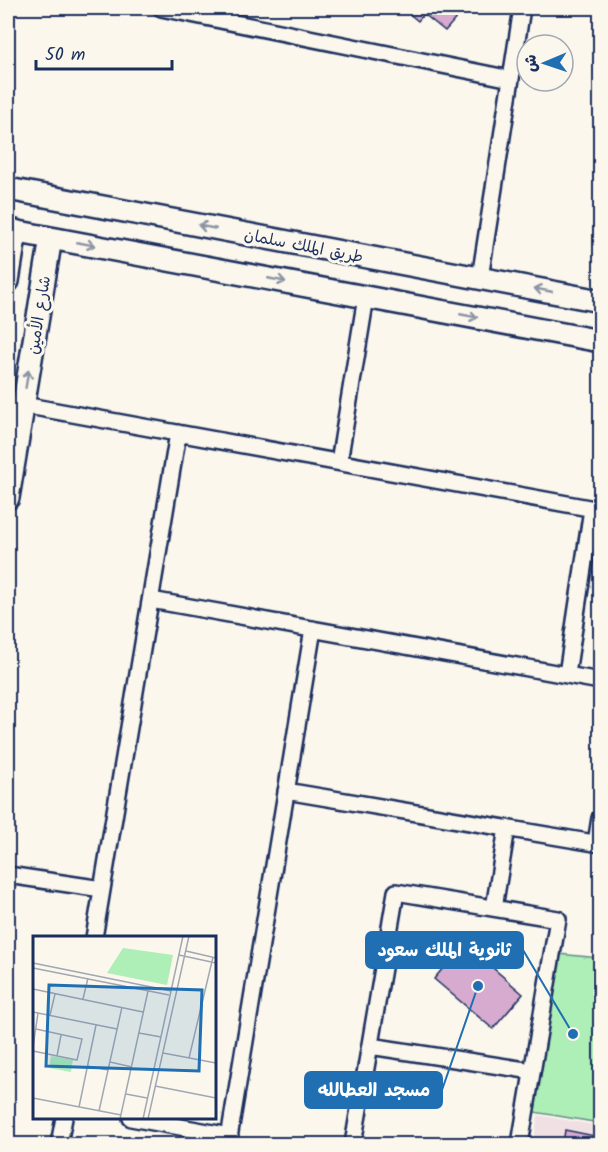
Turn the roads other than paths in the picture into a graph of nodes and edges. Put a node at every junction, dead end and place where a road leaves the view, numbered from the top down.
1 (161, 8) edge
2 (522, 8) edge
3 (511, 79) junction
4 (8, 189) edge
5 (12, 230) edge
6 (51, 237) junction
7 (480, 278) junction
8 (8, 282) edge
9 (366, 297) junction
10 (600, 301) edge
11 (600, 341) edge
12 (23, 405) junction
13 (178, 433) junction
14 (339, 462) junction
15 (8, 498) edge
16 (596, 509) edge
17 (151, 600) junction
18 (313, 629) junction
19 (567, 674) junction
20 (600, 681) edge
21 (286, 791) junction
22 (600, 818) edge
23 (507, 828) junction
24 (598, 844) edge
25 (8, 875) edge
26 (102, 890) junction
27 (494, 908) junction
28 (94, 936) edge
29 (370, 1046) junction
30 (532, 1071) junction
31 (64, 1119) edge
32 (135, 1119) edge
33 (229, 1140) edge
34 (59, 1144) edge
35 (353, 1144) edge
36 (520, 1144) edge

1 - 3 street
2 - 3 street
3 - 7 street
7 -> 4 main road, طريق الملك سلمان
5 - 6 main road
5 - 8 main road
6 -> 9 main road
12 -> 6 main road, شارع الأمين
10 -> 7 main road, طريق الملك سلمان
9 -> 11 main road
9 - 14 street
12 - 13 street
12 - 15 main road, شارع الأمين
13 - 14 street
13 - 17 street
14 - 16 street
16 - 19 street
17 - 18 street
17 - 26 street
18 - 19 street
18 - 21 street
19 - 20 street
21 - 23 street
21 - 33 street
22 - 24 street
23 - 24 street
23 - 27 street
25 - 26 street
26 - 28 street
27 - 29 street
27 - 30 street
29 - 30 street
29 - 35 street
30 - 36 street
31 - 34 street
32 - 33 street

